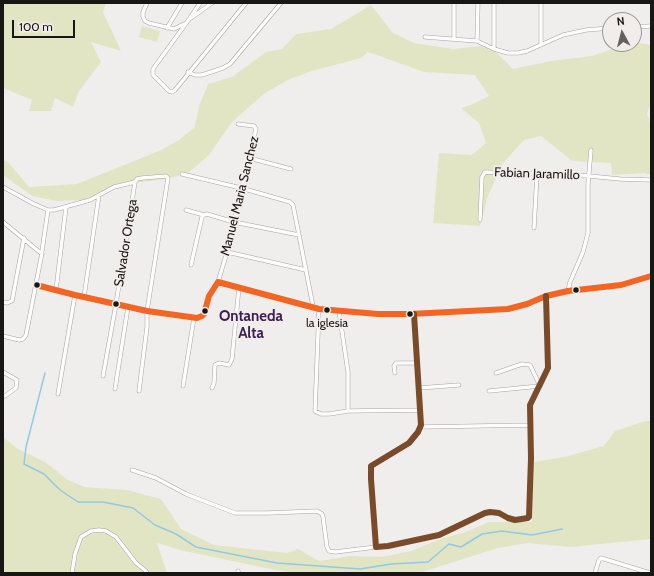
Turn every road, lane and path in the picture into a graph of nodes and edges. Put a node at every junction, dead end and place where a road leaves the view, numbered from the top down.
1 (146, 3) edge
2 (182, 3) edge
3 (200, 3) edge
4 (212, 3) edge
5 (246, 3) edge
6 (281, 3) edge
7 (454, 3) edge
8 (478, 3) edge
9 (494, 3) edge
10 (541, 3) edge
11 (190, 18) junction
12 (167, 28) junction
13 (602, 29) edge
14 (425, 37) dead end
15 (454, 39) junction
16 (477, 41) junction
17 (541, 45) junction
18 (494, 49) junction
19 (188, 72) junction
20 (238, 124) dead end
21 (591, 150) dead end
22 (249, 158) junction
23 (291, 169) dead end
24 (182, 174) dead end
25 (538, 175) junction
26 (589, 176) junction
27 (651, 180) edge
28 (135, 182) junction
29 (3, 187) edge
30 (241, 188) junction
31 (99, 195) junction
32 (66, 207) junction
33 (48, 210) junction
34 (186, 210) dead end
35 (203, 216) junction
36 (480, 220) dead end
37 (3, 222) edge
38 (234, 222) junction
39 (534, 228) dead end
40 (299, 235) junction
41 (24, 238) junction
42 (227, 252) junction
43 (42, 254) junction
44 (191, 265) dead end
45 (306, 270) junction
46 (651, 276) edge
47 (218, 282) junction
48 (36, 285) junction
49 (239, 287) junction
50 (56, 290) junction
51 (568, 291) junction
52 (75, 295) junction
53 (546, 296) junction
54 (84, 297) junction
55 (3, 302) edge
56 (116, 304) junction
57 (312, 306) junction
58 (128, 307) junction
59 (319, 309) junction
60 (147, 311) junction
61 (339, 311) junction
62 (414, 314) junction
63 (194, 318) junction
64 (3, 336) edge
65 (417, 363) junction
66 (3, 372) edge
67 (395, 373) dead end
68 (496, 373) dead end
69 (103, 376) dead end
70 (459, 385) dead end
71 (183, 386) dead end
72 (540, 386) junction
73 (212, 388) dead end
74 (419, 388) junction
75 (115, 389) dead end
76 (139, 391) dead end
77 (489, 391) dead end
78 (58, 394) dead end
79 (5, 396) dead end
80 (420, 410) junction
81 (348, 412) junction
82 (531, 425) junction
83 (420, 427) junction
84 (132, 470) dead end
85 (376, 547) junction
86 (72, 573) edge
87 (147, 573) edge
88 (595, 573) edge
89 (650, 573) edge

1 - 12 street
2 - 12 street
3 - 11 street
4 - 11 street
5 - 19 street
6 - 19 street
7 - 15 street
8 - 16 street
9 - 18 street
10 - 17 street
11 - 12 street
11 - 19 street
13 - 17 street
14 - 15 street
15 - 16 street
16 - 18 street
17 - 18 street
20 - 22 street, Manuel Maria Sanchez
21 - 26 street
22 - 23 street
22 - 30 street, Manuel Maria Sanchez
24 - 30 street
25 - 26 street, Fabian Jaramillo
25 - 36 street, Fabian Jaramillo
25 - 39 street
26 - 27 street, Fabian Jaramillo
26 - 51 street
28 - 31 street
28 - 56 street, Salvador Ortega
28 - 60 street
29 - 33 street
30 - 38 street, Manuel Maria Sanchez
30 - 40 street
31 - 32 street
31 - 54 street
32 - 33 street
32 - 50 street
33 - 43 street
34 - 35 street
35 - 38 street
35 - 44 street
37 - 41 street
38 - 40 street
38 - 42 street, Manuel Maria Sanchez
40 - 45 street
41 - 43 street
41 - 55 street
42 - 45 street
42 - 47 street, Manuel Maria Sanchez
43 - 48 street
45 - 57 street
46 - 51 street
47 - 49 street
47 - 63 street, Manuel Maria Sanchez
48 - 50 street
48 - 64 street
49 - 57 street
49 - 73 street
50 - 52 street
51 - 53 street
52 - 54 street
52 - 78 street
53 - 62 street
53 - 72 street
54 - 56 street
56 - 58 street
56 - 69 street, Salvador Ortega
57 - 59 street
58 - 60 street
58 - 75 street
59 - 61 street
59 - 81 street
60 - 63 street
60 - 76 street
61 - 62 street
61 - 81 street
62 - 65 street
63 - 71 street
65 - 67 street
65 - 74 street
66 - 79 street
68 - 72 street
70 - 74 street
72 - 77 street
72 - 82 street
74 - 80 street
80 - 81 street
80 - 83 street
82 - 83 street
82 - 85 street
83 - 85 street
84 - 85 street
86 - 87 street
88 - 89 street

